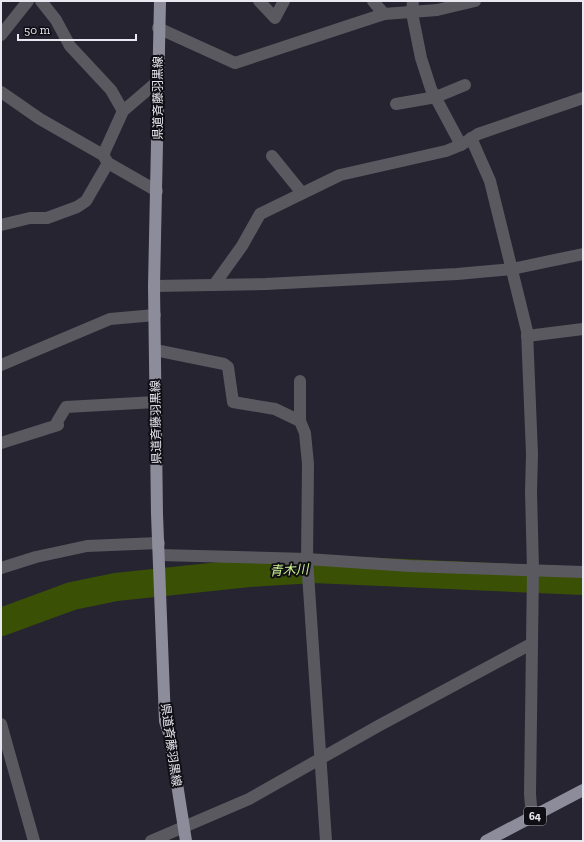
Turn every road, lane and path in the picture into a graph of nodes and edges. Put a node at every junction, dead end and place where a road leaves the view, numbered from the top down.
1 (28, 1) edge
2 (41, 1) edge
3 (160, 1) edge
4 (259, 1) edge
5 (284, 1) edge
6 (373, 1) edge
7 (475, 1) edge
8 (412, 7) edge
9 (384, 14) junction
10 (158, 28) junction
11 (1, 35) edge
12 (158, 81) junction
13 (465, 85) dead end
14 (1, 92) edge
15 (436, 97) junction
16 (583, 98) edge
17 (396, 104) dead end
18 (122, 111) junction
19 (466, 141) junction
20 (272, 156) dead end
21 (106, 159) junction
22 (157, 191) junction
23 (302, 193) junction
24 (1, 225) edge
25 (583, 254) edge
26 (512, 269) junction
27 (214, 285) junction
28 (154, 286) junction
29 (155, 315) junction
30 (583, 329) edge
31 (527, 336) junction
32 (155, 350) junction
33 (1, 365) edge
34 (300, 381) dead end
35 (156, 402) junction
36 (300, 421) junction
37 (1, 443) edge
38 (159, 543) junction
39 (159, 555) junction
40 (307, 559) junction
41 (1, 568) edge
42 (533, 569) junction
43 (583, 572) edge
44 (531, 644) junction
45 (1, 724) edge
46 (319, 758) junction
47 (583, 790) edge
48 (532, 818) junction
49 (183, 826) junction
50 (34, 841) edge
51 (151, 841) edge
52 (186, 841) edge
53 (326, 841) edge
54 (486, 841) edge

1 - 11 street
2 - 18 street
3 - 10 main road, 県道斉藤羽黒線
4 - 5 street
6 - 9 street
7 - 8 street
8 - 9 street
8 - 15 street
9 - 10 street
10 - 12 main road, 県道斉藤羽黒線
12 - 18 street
12 - 22 main road, 県道斉藤羽黒線
13 - 15 street
14 - 21 street
15 - 17 street
15 - 19 street
16 - 19 street
18 - 21 street
19 - 23 street
19 - 26 street
20 - 23 street
21 - 22 street
21 - 24 street
22 - 28 main road, 県道斉藤羽黒線
23 - 27 street
25 - 26 street
26 - 27 street
26 - 31 street
27 - 28 street
28 - 29 main road, 県道斉藤羽黒線
29 - 32 main road, 県道斉藤羽黒線
29 - 33 street
30 - 31 street
31 - 42 street
32 - 35 main road, 県道斉藤羽黒線
32 - 36 street
34 - 36 street
35 - 37 street
35 - 38 main road, 県道斉藤羽黒線
36 - 40 street
38 - 39 main road, 県道斉藤羽黒線
38 - 41 street
39 - 40 street
39 - 49 main road, 県道斉藤羽黒線
40 - 42 street
40 - 46 street
42 - 43 street
42 - 44 street
44 - 46 street
44 - 48 street
45 - 50 street
46 - 49 street
46 - 53 street
47 - 48 main road, 64
48 - 54 main road, 64
49 - 51 street
49 - 52 main road, 県道斉藤羽黒線

